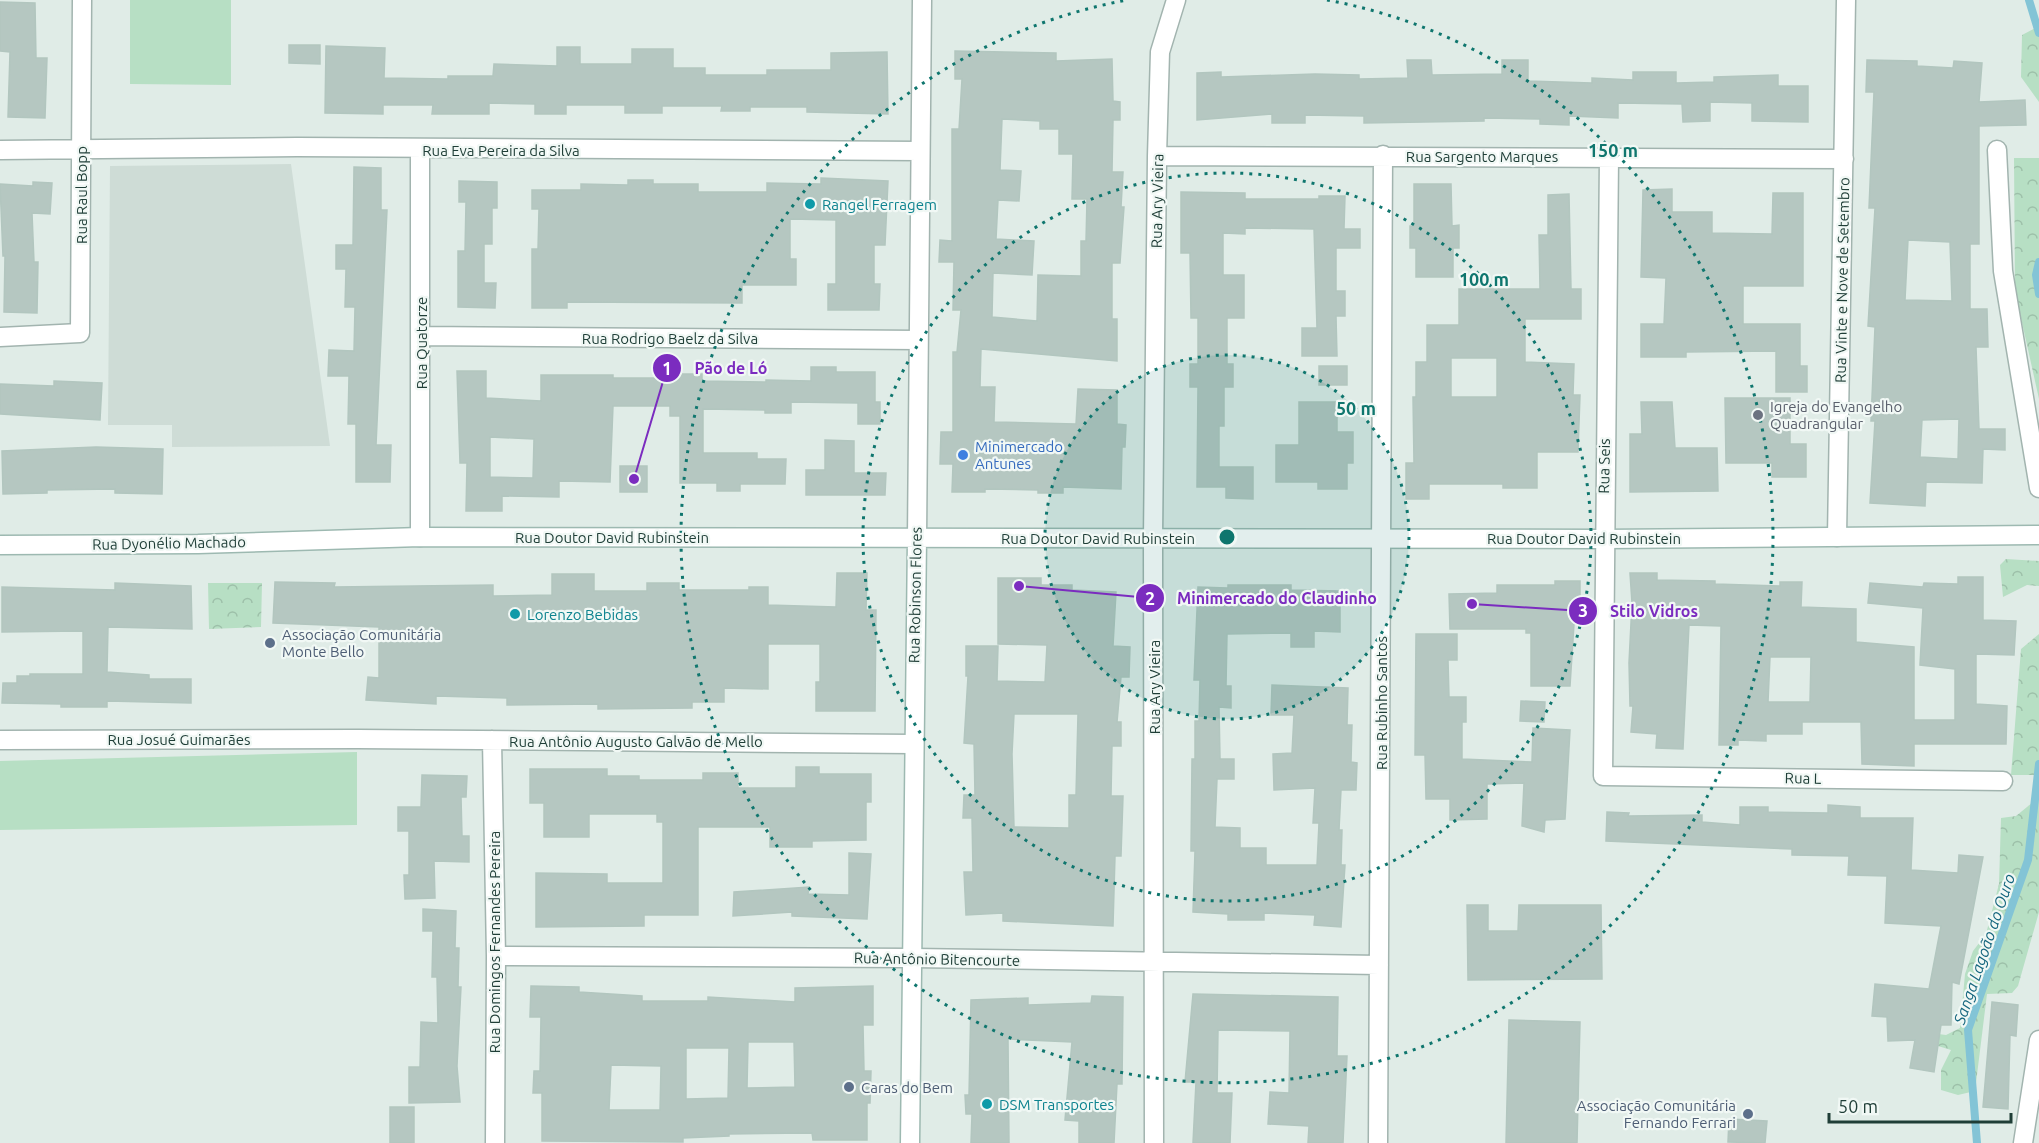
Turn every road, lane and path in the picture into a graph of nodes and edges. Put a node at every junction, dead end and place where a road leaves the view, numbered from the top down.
1 (82, 0) edge
2 (922, 0) edge
3 (1176, 0) edge
4 (1846, 0) edge
5 (0, 150) edge
6 (81, 150) junction
7 (420, 150) junction
8 (1996, 150) dead end
9 (920, 151) junction
10 (1383, 155) junction
11 (1157, 156) junction
12 (1609, 157) junction
13 (1844, 159) junction
14 (422, 336) junction
15 (0, 338) edge
16 (918, 340) junction
17 (2039, 488) edge
18 (2039, 535) edge
19 (420, 537) junction
20 (1837, 537) junction
21 (917, 538) junction
22 (1382, 538) junction
23 (1153, 539) junction
24 (1603, 539) junction
25 (337, 540) joint
26 (0, 544) edge
27 (358, 739) joint
28 (0, 740) edge
29 (492, 740) junction
30 (913, 744) junction
31 (1603, 776) joint
32 (2003, 781) dead end
33 (496, 956) junction
34 (913, 958) junction
35 (1155, 962) junction
36 (1379, 965) junction
37 (2039, 1040) edge
38 (495, 1143) edge
39 (910, 1143) edge
40 (1154, 1143) edge
41 (1378, 1143) edge
42 (2023, 1143) edge

1 - 6 street, Rua Raul Bopp
2 - 9 street, Rua Robinson Flores
3 - 11 street, Rua Ary Vieira
4 - 13 street, Rua Vinte e Nove de Setembro
5 - 6 street, Rua Eva Pereira da Silva
6 - 7 street, Rua Eva Pereira da Silva
6 - 15 street, Rua Raul Bopp
7 - 9 street, Rua Eva Pereira da Silva
7 - 14 street, Rua Quatorze
8 - 17 street
9 - 16 street, Rua Robinson Flores
10 - 11 street, Rua Sargento Marques
10 - 12 street, Rua Sargento Marques
10 - 22 street, Rua Rubinho Santos
11 - 23 street, Rua Ary Vieira
12 - 13 street, Rua Sargento Marques
12 - 24 street, Rua Seis
13 - 20 street, Rua Vinte e Nove de Setembro
14 - 16 street, Rua Rodrigo Baelz da Silva
14 - 19 street, Rua Quatorze
16 - 21 street, Rua Robinson Flores
18 - 20 street, Rua Doutor David Rubinstein
19 - 21 street, Rua Doutor David Rubinstein
19 - 25 street, Rua Doutor David Rubinstein
20 - 24 street, Rua Doutor David Rubinstein
21 - 23 street, Rua Doutor David Rubinstein
21 - 30 street, Rua Robinson Flores
22 - 23 street, Rua Doutor David Rubinstein
22 - 24 street, Rua Doutor David Rubinstein
22 - 36 street, Rua Rubinho Santos
23 - 35 street, Rua Ary Vieira
24 - 31 street, Rua Seis
25 - 26 street, Rua Dyonélio Machado
27 - 28 street, Rua Josué Guimarães
27 - 29 street, Rua Antônio Augusto Galvão de Mello
29 - 30 street, Rua Antônio Augusto Galvão de Mello
29 - 33 street, Rua Domingos Fernandes Pereira
30 - 34 street, Rua Robinson Flores
31 - 32 street, Rua L
33 - 34 street, Rua Antônio Bitencourte
33 - 38 street, Rua Domingos Fernandes Pereira
34 - 35 street, Rua Antônio Bitencourte
34 - 39 street, Rua Robinson Flores
35 - 36 street, Rua Antônio Bitencourte
35 - 40 street, Rua Ary Vieira
36 - 41 street, Rua Rubinho Santos
37 - 42 street

